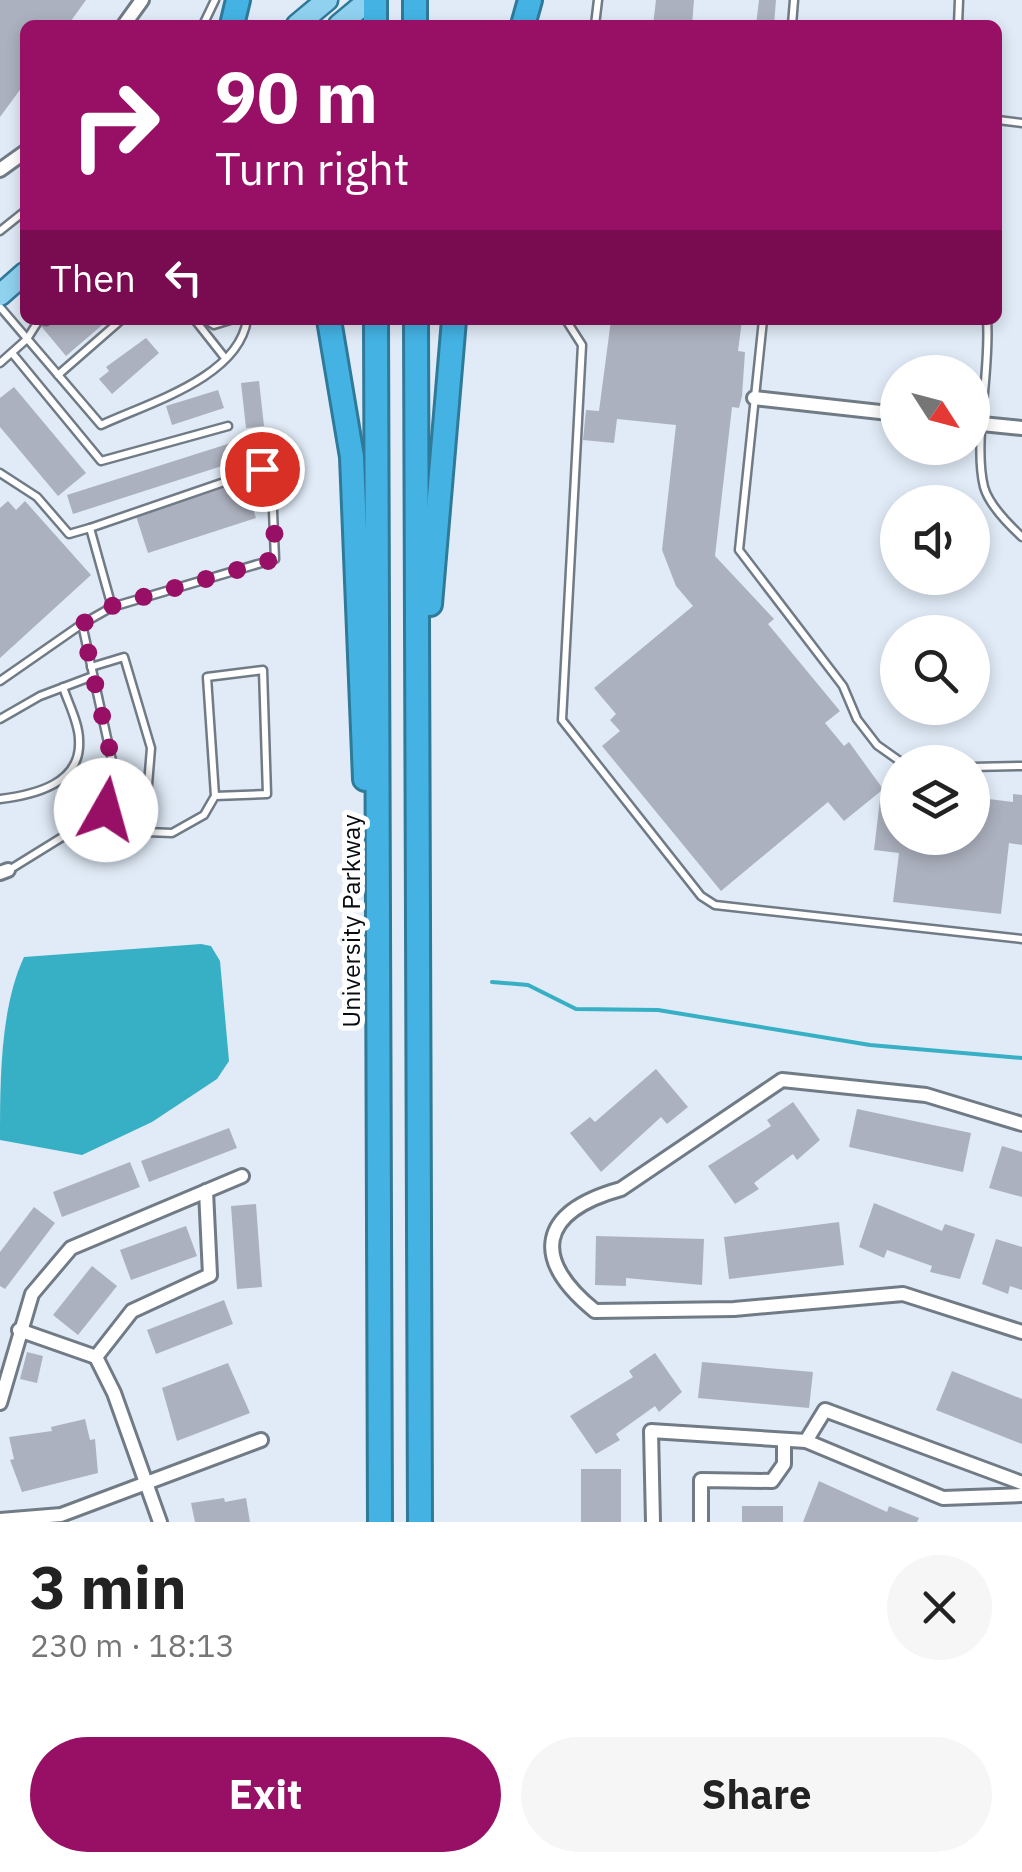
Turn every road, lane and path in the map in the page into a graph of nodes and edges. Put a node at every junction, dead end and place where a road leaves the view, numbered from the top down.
1 (327, 0) edge
2 (372, 0) edge
3 (303, 20) edge
4 (346, 20) edge
5 (20, 215) edge
6 (0, 231) edge
7 (20, 278) edge
8 (0, 295) edge
9 (0, 307) edge
10 (39, 325) edge
11 (111, 325) edge
12 (198, 325) edge
13 (246, 325) edge
14 (329, 325) edge
15 (376, 325) edge
16 (416, 325) edge
17 (454, 325) edge
18 (569, 325) edge
19 (762, 325) edge
20 (987, 325) edge
21 (27, 339) junction
22 (12, 353) junction
23 (990, 355) edge
24 (226, 358) junction
25 (0, 364) edge
26 (58, 375) junction
27 (754, 398) junction
28 (880, 412) edge
29 (990, 425) edge
30 (228, 426) dead end
31 (1022, 428) edge
32 (982, 465) edge
33 (0, 474) edge
34 (90, 528) junction
35 (1022, 537) edge
36 (112, 606) junction
37 (82, 624) junction
38 (92, 672) junction
39 (0, 682) edge
40 (63, 687) junction
41 (417, 702) junction
42 (0, 719) edge
43 (882, 745) edge
44 (1022, 766) edge
45 (990, 767) edge
46 (214, 796) junction
47 (147, 797) dead end
48 (0, 799) edge
49 (106, 810) junction
50 (378, 846) junction
51 (4, 872) edge
52 (1022, 939) edge
53 (1022, 1124) edge
54 (242, 1176) dead end
55 (206, 1191) junction
56 (20, 1330) junction
57 (1022, 1332) edge
58 (96, 1357) junction
59 (0, 1403) edge
60 (261, 1440) dead end
61 (784, 1440) junction
62 (806, 1441) junction
63 (148, 1483) junction
64 (1022, 1483) edge
65 (1022, 1495) edge
66 (0, 1520) edge
67 (160, 1522) edge
68 (380, 1522) edge
69 (420, 1522) edge
70 (653, 1522) edge
71 (701, 1522) edge

1 - 3 main road
2 - 4 main road
5 - 6 lane
7 - 8 main road
9 - 21 lane
10 - 21 lane
11 - 26 lane
12 - 24 lane
13 - 24 lane
14 - 50 highway
15 - 50 highway, University Parkway
16 - 41 highway
17 - 41 highway
18 - 52 lane
19 - 27 lane
20 - 23 lane
21 - 22 lane
21 - 26 lane
22 - 25 lane
22 - 30 lane
24 - 26 lane
27 - 28 street
27 - 43 lane
29 - 31 street
32 - 35 lane
33 - 34 lane
34 - 36 lane
34 - 36 lane
36 - 37 lane
37 - 38 lane
37 - 39 lane
38 - 40 lane
38 - 47 lane
38 - 49 lane
40 - 42 lane
40 - 48 lane
41 - 69 highway
44 - 45 lane
46 - 46 lane
46 - 49 lane
49 - 51 lane
50 - 68 highway, University Parkway
53 - 57 street
54 - 55 street
55 - 56 street
55 - 58 street
56 - 58 street
56 - 59 street
58 - 63 street
60 - 63 street
61 - 62 street
61 - 70 street
61 - 71 street
62 - 64 street
62 - 65 street
63 - 66 street
63 - 67 street

